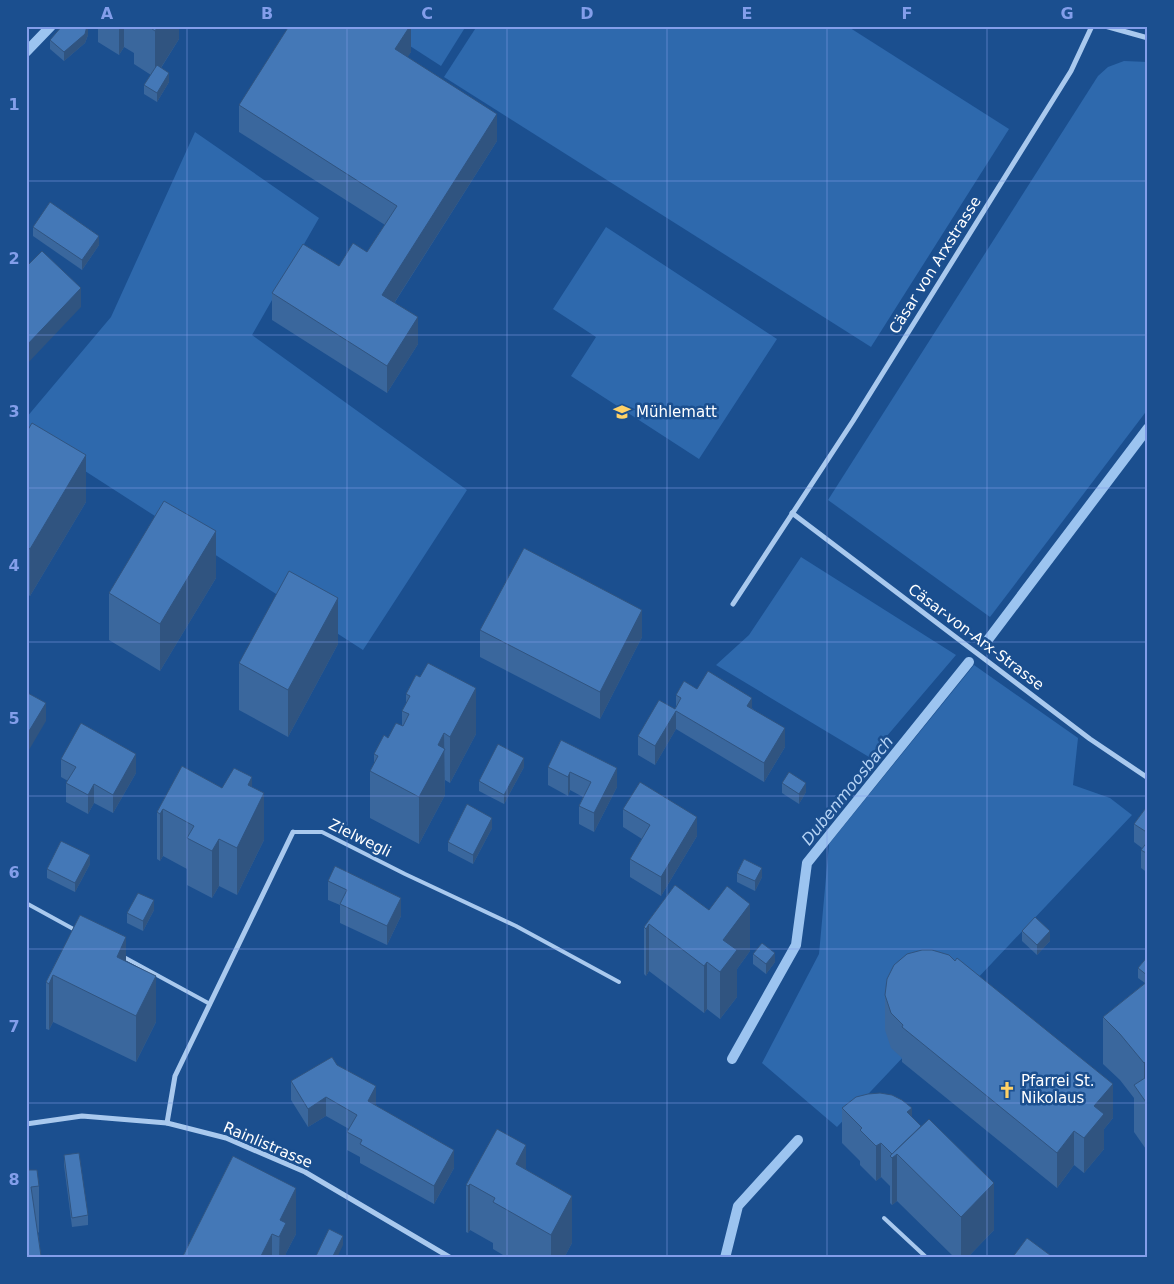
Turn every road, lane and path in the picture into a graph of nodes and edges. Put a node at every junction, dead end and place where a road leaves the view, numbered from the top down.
1 (1092, 26) edge
2 (1105, 26) edge
3 (1148, 38) edge
4 (792, 513) junction
5 (733, 604) dead end
6 (1148, 778) edge
7 (293, 832) joint
8 (26, 903) edge
9 (79, 932) edge
10 (114, 951) edge
11 (619, 982) dead end
12 (210, 1004) junction
13 (167, 1123) junction
14 (26, 1124) edge
15 (884, 1218) dead end
16 (451, 1258) edge
17 (927, 1258) edge

1 - 4 street, Cäsar von Arxstrasse
2 - 3 street
4 - 5 street, Cäsar von Arxstrasse
4 - 6 street, Cäsar-von-Arx-Strasse
7 - 11 lane, Zielwegli
7 - 12 street, Zielwegli
8 - 9 lane
10 - 12 lane
12 - 13 street, Zielwegli
13 - 14 street, Rainlistrasse
13 - 16 street, Rainlistrasse
15 - 17 lane

